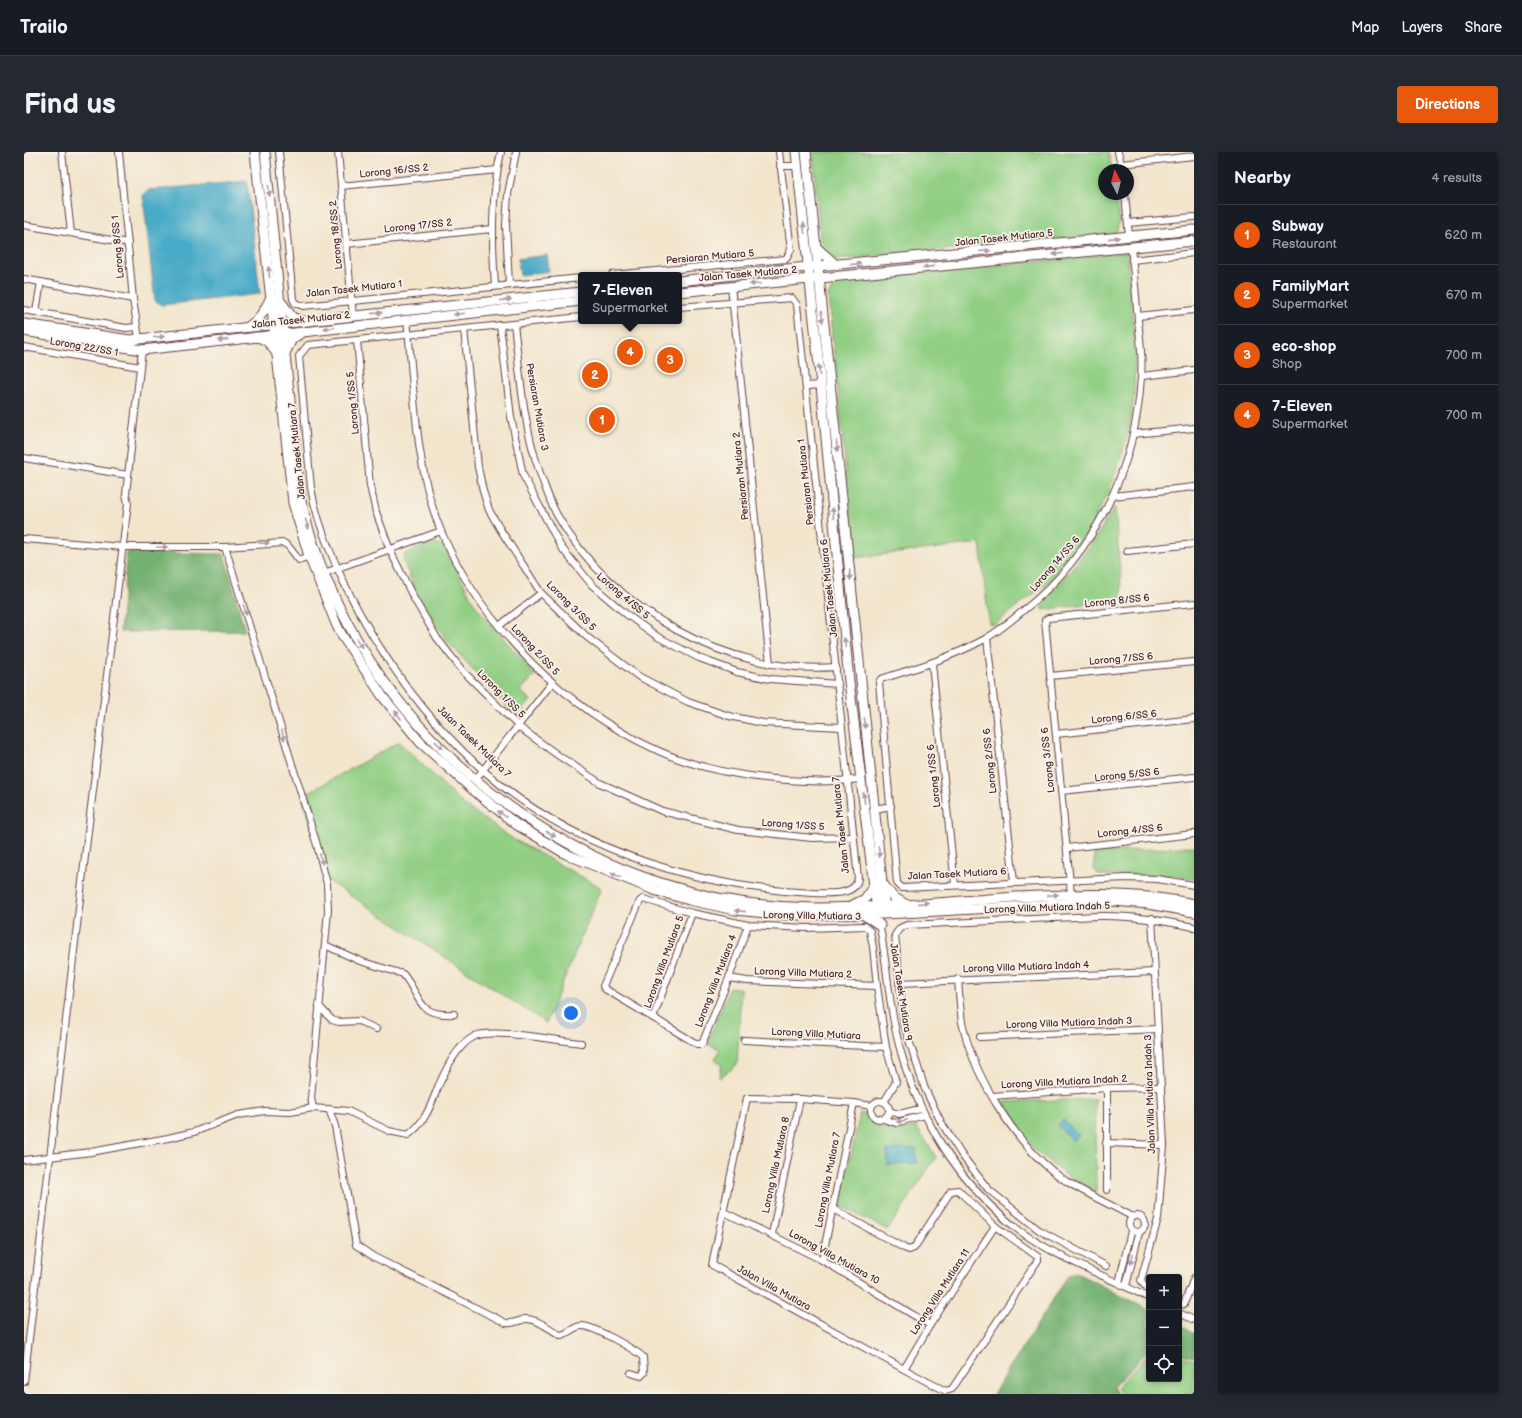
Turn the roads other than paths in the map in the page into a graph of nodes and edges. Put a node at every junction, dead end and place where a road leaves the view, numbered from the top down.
1 (62, 152) edge
2 (119, 152) edge
3 (255, 152) edge
4 (265, 152) edge
5 (279, 152) edge
6 (338, 152) edge
7 (501, 152) edge
8 (516, 152) edge
9 (779, 152) edge
10 (796, 152) edge
11 (806, 152) edge
12 (1118, 152) edge
13 (1194, 156) edge
14 (1121, 164) edge
15 (1134, 165) edge
16 (780, 166) junction
17 (797, 166) junction
18 (497, 170) junction
19 (341, 186) junction
20 (1126, 200) edge
21 (1194, 217) edge
22 (1128, 223) junction
23 (24, 225) edge
24 (492, 229) junction
25 (1194, 230) edge
26 (71, 233) junction
27 (1129, 236) junction
28 (1194, 241) edge
29 (128, 243) junction
30 (346, 244) junction
31 (816, 247) junction
32 (1130, 248) junction
33 (806, 249) junction
34 (1041, 251) junction
35 (1194, 253) edge
36 (1132, 260) junction
37 (787, 264) junction
38 (836, 265) junction
39 (813, 267) junction
40 (680, 269) joint
41 (646, 272) edge
42 (836, 276) junction
43 (578, 278) edge
44 (814, 278) junction
45 (24, 279) edge
46 (682, 281) edge
47 (794, 281) junction
48 (41, 282) junction
49 (510, 284) junction
50 (495, 286) junction
51 (731, 286) junction
52 (578, 292) edge
53 (682, 292) edge
54 (811, 295) junction
55 (276, 296) junction
56 (133, 298) junction
57 (820, 299) junction
58 (352, 301) junction
59 (578, 301) edge
60 (733, 302) junction
61 (682, 307) edge
62 (24, 310) edge
63 (1194, 310) edge
64 (36, 312) junction
65 (353, 316) junction
66 (1138, 316) junction
67 (578, 317) edge
68 (407, 320) junction
69 (303, 322) junction
70 (24, 324) edge
71 (514, 324) junction
72 (500, 325) junction
73 (136, 327) junction
74 (279, 329) junction
75 (464, 329) junction
76 (308, 330) junction
77 (24, 331) edge
78 (248, 333) junction
79 (408, 334) junction
80 (139, 339) junction
81 (357, 340) junction
82 (24, 347) edge
83 (142, 350) junction
84 (281, 355) junction
85 (140, 368) junction
86 (1194, 370) edge
87 (1142, 376) junction
88 (821, 385) junction
89 (806, 386) junction
90 (1194, 428) edge
91 (1133, 434) junction
92 (24, 458) edge
93 (128, 476) junction
94 (829, 476) junction
95 (840, 476) junction
96 (1194, 487) edge
97 (1113, 496) junction
98 (441, 531) junction
99 (24, 539) edge
100 (1194, 544) edge
101 (123, 547) junction
102 (225, 547) junction
103 (390, 550) junction
104 (1128, 551) dead end
105 (309, 556) junction
106 (338, 569) junction
107 (838, 569) junction
108 (825, 570) junction
109 (324, 573) junction
110 (541, 593) junction
111 (1194, 603) edge
112 (1044, 623) joint
113 (499, 626) junction
114 (987, 638) junction
115 (1194, 662) edge
116 (770, 664) junction
117 (932, 664) junction
118 (836, 667) junction
119 (1050, 676) junction
120 (552, 683) junction
121 (838, 684) junction
122 (878, 686) joint
123 (1194, 719) edge
124 (519, 727) junction
125 (841, 727) junction
126 (1056, 734) junction
127 (483, 769) junction
128 (1194, 778) edge
129 (861, 779) junction
130 (476, 780) junction
131 (848, 781) junction
132 (1061, 791) junction
133 (891, 806) junction
134 (875, 808) junction
135 (1194, 834) edge
136 (854, 836) junction
137 (1067, 848) junction
138 (1070, 880) junction
139 (1014, 882) junction
140 (878, 883) junction
141 (955, 885) junction
142 (1194, 885) edge
143 (1071, 894) junction
144 (907, 904) junction
145 (1194, 904) edge
146 (848, 906) junction
147 (881, 910) junction
148 (1194, 912) edge
149 (692, 913) junction
150 (897, 914) junction
151 (863, 915) junction
152 (1152, 918) junction
153 (748, 925) junction
154 (881, 927) junction
155 (1194, 927) edge
156 (325, 945) junction
157 (1154, 972) junction
158 (729, 978) junction
159 (958, 979) junction
160 (899, 983) junction
161 (877, 986) junction
162 (319, 1006) junction
163 (454, 1014) dead end
164 (653, 1018) junction
165 (376, 1029) dead end
166 (1158, 1029) junction
167 (980, 1037) dead end
168 (744, 1040) dead end
169 (581, 1043) dead end
170 (886, 1047) junction
171 (1160, 1087) junction
172 (1106, 1088) junction
173 (992, 1096) junction
174 (800, 1099) junction
175 (884, 1102) junction
176 (854, 1103) junction
177 (872, 1106) junction
178 (313, 1108) junction
179 (920, 1109) junction
180 (329, 1110) junction
181 (889, 1111) junction
182 (924, 1116) junction
183 (880, 1118) junction
184 (1106, 1144) junction
185 (1164, 1145) junction
186 (50, 1157) junction
187 (24, 1160) edge
188 (1107, 1190) dead end
189 (833, 1209) junction
190 (724, 1212) junction
191 (1133, 1217) junction
192 (1145, 1225) junction
193 (995, 1226) junction
194 (1155, 1226) junction
195 (1131, 1231) junction
196 (1139, 1233) junction
197 (772, 1234) junction
198 (822, 1260) junction
199 (1106, 1266) dead end
200 (1194, 1278) edge
201 (1119, 1283) junction
202 (1126, 1286) junction
203 (1146, 1286) edge
204 (1146, 1296) edge
205 (1182, 1302) edge
206 (1182, 1314) edge
207 (1194, 1320) edge
208 (930, 1325) junction
209 (904, 1369) junction
210 (631, 1373) dead end
211 (24, 1382) edge

1 - 26 street
2 - 29 street, Lorong 8/SS 1
55 -> 3 street
4 -> 55 street
5 - 58 street, Jalan Tasek Mutiara 1
6 - 19 street, Lorong 18/SS 2
7 - 18 street
8 - 49 street
9 - 16 street
10 - 17 street
11 - 31 street
12 - 14 street
13 - 15 street
16 - 17 street
16 - 37 street
33 -> 17 street
18 - 19 street, Lorong 16/SS 2
18 - 24 street
19 - 30 street, Lorong 18/SS 2
20 - 22 street
21 - 22 street
22 - 27 street
23 - 26 street
24 - 30 street, Lorong 17/SS 2
24 - 50 street
25 - 27 street, Jalan Tasek Mutiara 5
26 - 29 street
34 -> 27 street, Jalan Tasek Mutiara 5
28 - 32 street, Jalan Tasek Mutiara 5
29 - 56 street, Lorong 8/SS 1
30 - 58 street, Lorong 18/SS 2
31 - 38 street
31 - 39 street
32 -> 34 street, Jalan Tasek Mutiara 5
32 - 36 street, Lorong 14/SS 6
33 - 37 street
33 - 39 street
38 -> 34 street, Jalan Tasek Mutiara 5
34 -> 42 street, Jalan Tasek Mutiara 5
35 - 36 street
36 - 66 street, Lorong 14/SS 6
37 - 39 street, Jalan Tasek Mutiara 2
37 - 40 street, Persiaran Mutiara 5
37 - 46 street, Jalan Tasek Mutiara 2
38 - 39 street, Jalan Tasek Mutiara 5
39 - 44 street, Jalan Tasek Mutiara 6
40 - 41 street, Persiaran Mutiara 5
42 - 44 street, Jalan Tasek Mutiara 5
42 - 57 street
43 - 49 street
44 - 47 street, Jalan Tasek Mutiara 2
44 - 54 street, Jalan Tasek Mutiara 6
44 - 57 street, Jalan Tasek Mutiara 6
45 - 48 street
47 -> 51 street, Jalan Tasek Mutiara 2
47 - 54 street
48 - 56 street
48 - 64 street
49 - 50 street
50 - 58 street, Jalan Tasek Mutiara 1
51 - 53 street, Jalan Tasek Mutiara 2
51 - 60 street, Persiaran Mutiara 2
65 -> 52 street, Jalan Tasek Mutiara 2
88 -> 54 street, Jalan Tasek Mutiara 6
55 - 69 street
55 - 74 street
55 - 78 street
56 - 73 street, Lorong 8/SS 1
57 -> 95 street, Jalan Tasek Mutiara 6
58 - 65 street, Lorong 18/SS 2
59 -> 68 street, Jalan Tasek Mutiara 2
60 - 61 street
60 - 89 street, Persiaran Mutiara 1
60 - 116 street, Persiaran Mutiara 2
62 - 64 street
63 - 66 street
64 - 73 street
65 - 69 street, Jalan Tasek Mutiara 2
66 - 87 street, Lorong 14/SS 6
67 - 71 street, Jalan Tasek Mutiara 7
68 -> 76 street, Jalan Tasek Mutiara 2
68 - 79 street, Lorong 2/SS 5
69 - 74 street, Jalan Tasek Mutiara 2
70 - 80 street, Jalan Tasek Mutiara 2
71 - 72 street, Jalan Tasek Mutiara 7
71 - 116 street, Persiaran Mutiara 3
72 - 75 street, Jalan Tasek Mutiara 7
72 - 121 street, Lorong 4/SS 5
73 - 80 street, Lorong 8/SS 1
74 - 76 street, Jalan Tasek Mutiara 2
74 - 78 street, Jalan Tasek Mutiara 2
74 - 84 street, Jalan Tasek Mutiara 7
75 - 79 street, Jalan Tasek Mutiara 7
75 - 110 street, Lorong 3/SS 5
76 - 84 street
77 - 83 street, Jalan Tasek Mutiara 2
80 -> 78 street, Jalan Tasek Mutiara 2
78 -> 83 street, Jalan Tasek Mutiara 2
78 - 84 street
79 - 81 street, Jalan Tasek Mutiara 7
79 - 98 street, Lorong 2/SS 5
81 - 103 street, Lorong 1/SS 5
81 - 106 street, Jalan Tasek Mutiara 7
82 - 85 street, Lorong 22/SS 1
83 - 85 street
84 - 105 street, Jalan Tasek Mutiara 7
84 -> 109 street, Jalan Tasek Mutiara 7
85 - 93 street
86 - 87 street
87 - 91 street, Lorong 14/SS 6
88 - 89 street
88 - 94 street, Jalan Tasek Mutiara 6
89 - 108 street, Persiaran Mutiara 1
90 - 91 street
91 - 97 street, Lorong 14/SS 6
92 - 93 street
93 - 101 street
94 - 95 street
107 -> 94 street, Jalan Tasek Mutiara 6
95 -> 134 street, Jalan Tasek Mutiara 6
96 - 97 street
97 - 114 street, Lorong 14/SS 6
98 - 103 street
98 - 113 street, Lorong 2/SS 5
99 - 101 street
100 - 104 street
101 -> 102 street
101 - 186 street
102 -> 105 street
102 -> 156 street
103 - 106 street
103 - 124 street, Lorong 1/SS 5
151 -> 105 street, Jalan Tasek Mutiara 7
106 - 109 street
106 - 127 street, Jalan Tasek Mutiara 7
107 - 108 street
129 -> 107 street, Jalan Tasek Mutiara 6
108 - 118 street, Persiaran Mutiara 1
109 -> 130 street, Jalan Tasek Mutiara 7
110 - 113 street
110 - 125 street, Lorong 3/SS 5
111 - 112 street, Lorong 8/SS 6
112 - 119 street, Lorong 3/SS 6
113 - 120 street, Lorong 2/SS 5
114 - 117 street, Lorong 14/SS 6
114 - 139 street, Lorong 2/SS 6
115 - 119 street, Lorong 7/SS 6
116 - 118 street, Persiaran Mutiara 3
117 - 122 street, Lorong 14/SS 6
117 - 141 street, Lorong 1/SS 6
118 - 121 street, Jalan Tasek Mutiara 7
119 - 126 street, Lorong 3/SS 6
120 - 124 street
120 - 131 street, Lorong 2/SS 5
121 - 125 street, Jalan Tasek Mutiara 7
122 - 133 street, Jalan Tasek Mutiara 6
123 - 126 street, Lorong 6/SS 6
124 - 127 street
124 - 136 street, Lorong 1/SS 5
125 - 131 street, Jalan Tasek Mutiara 7
126 - 132 street, Lorong 3/SS 6
127 - 130 street
127 - 136 street, Jalan Tasek Mutiara 7
128 - 132 street, Lorong 5/SS 6
129 - 131 street, Lorong 2/SS 5
140 -> 129 street, Jalan Tasek Mutiara 6
130 -> 146 street, Jalan Tasek Mutiara 7
131 - 136 street, Jalan Tasek Mutiara 7
132 - 137 street, Lorong 3/SS 6
133 - 134 street
133 - 141 street, Jalan Tasek Mutiara 6
134 -> 140 street, Jalan Tasek Mutiara 6
135 - 137 street, Lorong 4/SS 6
137 - 138 street, Lorong 3/SS 6
138 - 139 street, Jalan Tasek Mutiara 6
138 - 142 street, Jalan Tasek Mutiara 6
138 - 143 street, Lorong 3/SS 6
139 - 141 street, Jalan Tasek Mutiara 6
140 - 144 street
140 - 146 street
140 - 147 street, Jalan Tasek Mutiara 6
144 -> 143 street
143 - 145 street
144 - 147 street
146 - 147 street, Jalan Tasek Mutiara 7
147 - 150 street, Jalan Tasek Mutiara 7
147 - 151 street, Jalan Tasek Mutiara 7
147 - 154 street, Jalan Tasek Mutiara 9
148 - 150 street, Jalan Tasek Mutiara 7
149 - 153 street, Lorong Villa Mutiara 3
149 - 164 street, Lorong Villa Mutiara 5
149 - 164 street, Lorong Villa Mutiara 3
150 - 154 street
151 - 154 street
152 - 155 street, Lorong Villa Mutiara Indah 5
152 - 157 street, Jalan Villa Mutiara Indah 3
152 - 160 street, Lorong Villa Mutiara Indah 5
153 - 158 street, Lorong Villa Mutiara 4
153 - 161 street, Lorong Villa Mutiara 3
154 - 179 street, Jalan Tasek Mutiara 9
156 - 162 street
156 - 163 street
157 - 159 street, Lorong Villa Mutiara Indah 4
157 - 166 street, Jalan Villa Mutiara Indah 3
158 - 161 street, Lorong Villa Mutiara 2
158 - 164 street, Lorong Villa Mutiara 4
159 - 160 street, Lorong Villa Mutiara Indah 4
159 - 173 street
160 - 199 street
161 - 170 street
162 - 165 street
162 - 178 street
166 - 167 street, Lorong Villa Mutiara Indah 3
166 - 171 street, Jalan Villa Mutiara Indah 3
168 - 170 street, Lorong Villa Mutiara
169 - 180 street
170 - 175 street
171 - 172 street, Lorong Villa Mutiara Indah 2
171 - 185 street, Jalan Villa Mutiara Indah 3
172 - 173 street, Lorong Villa Mutiara Indah 2
172 - 184 street
173 - 191 street
174 - 176 street, Jalan Villa Mutiara
174 - 190 street, Jalan Villa Mutiara
174 - 197 street, Lorong Villa Mutiara 8
175 - 177 street
175 - 181 street
176 - 177 street, Jalan Villa Mutiara
176 - 189 street, Lorong Villa Mutiara 7
177 - 183 street
178 - 180 street
178 - 186 street
179 - 181 street
179 - 182 street, Jalan Tasek Mutiara 9
180 - 210 street
181 - 183 street
182 -> 183 street
182 - 201 street, Jalan Tasek Mutiara 9
184 - 185 street
184 - 188 street
185 - 194 street, Jalan Villa Mutiara Indah 3
186 - 187 street
186 - 211 street
189 - 193 street
189 - 198 street, Lorong Villa Mutiara 7
190 - 197 street, Lorong Villa Mutiara 10
190 - 209 street, Jalan Villa Mutiara
191 - 192 street
191 - 195 street
192 - 194 street
192 - 196 street
193 - 208 street, Lorong Villa Mutiara 11
193 - 209 street, Jalan Villa Mutiara
194 - 203 street, Jalan Villa Mutiara Indah 3
195 - 196 street
195 - 201 street
196 -> 202 street
197 - 198 street, Lorong Villa Mutiara 10
198 - 208 street, Lorong Villa Mutiara 10
200 - 205 street
201 - 202 street, Jalan Tasek Mutiara 9
202 - 204 street, Jalan Tasek Mutiara 9
206 - 207 street
208 - 209 street, Lorong Villa Mutiara 11

